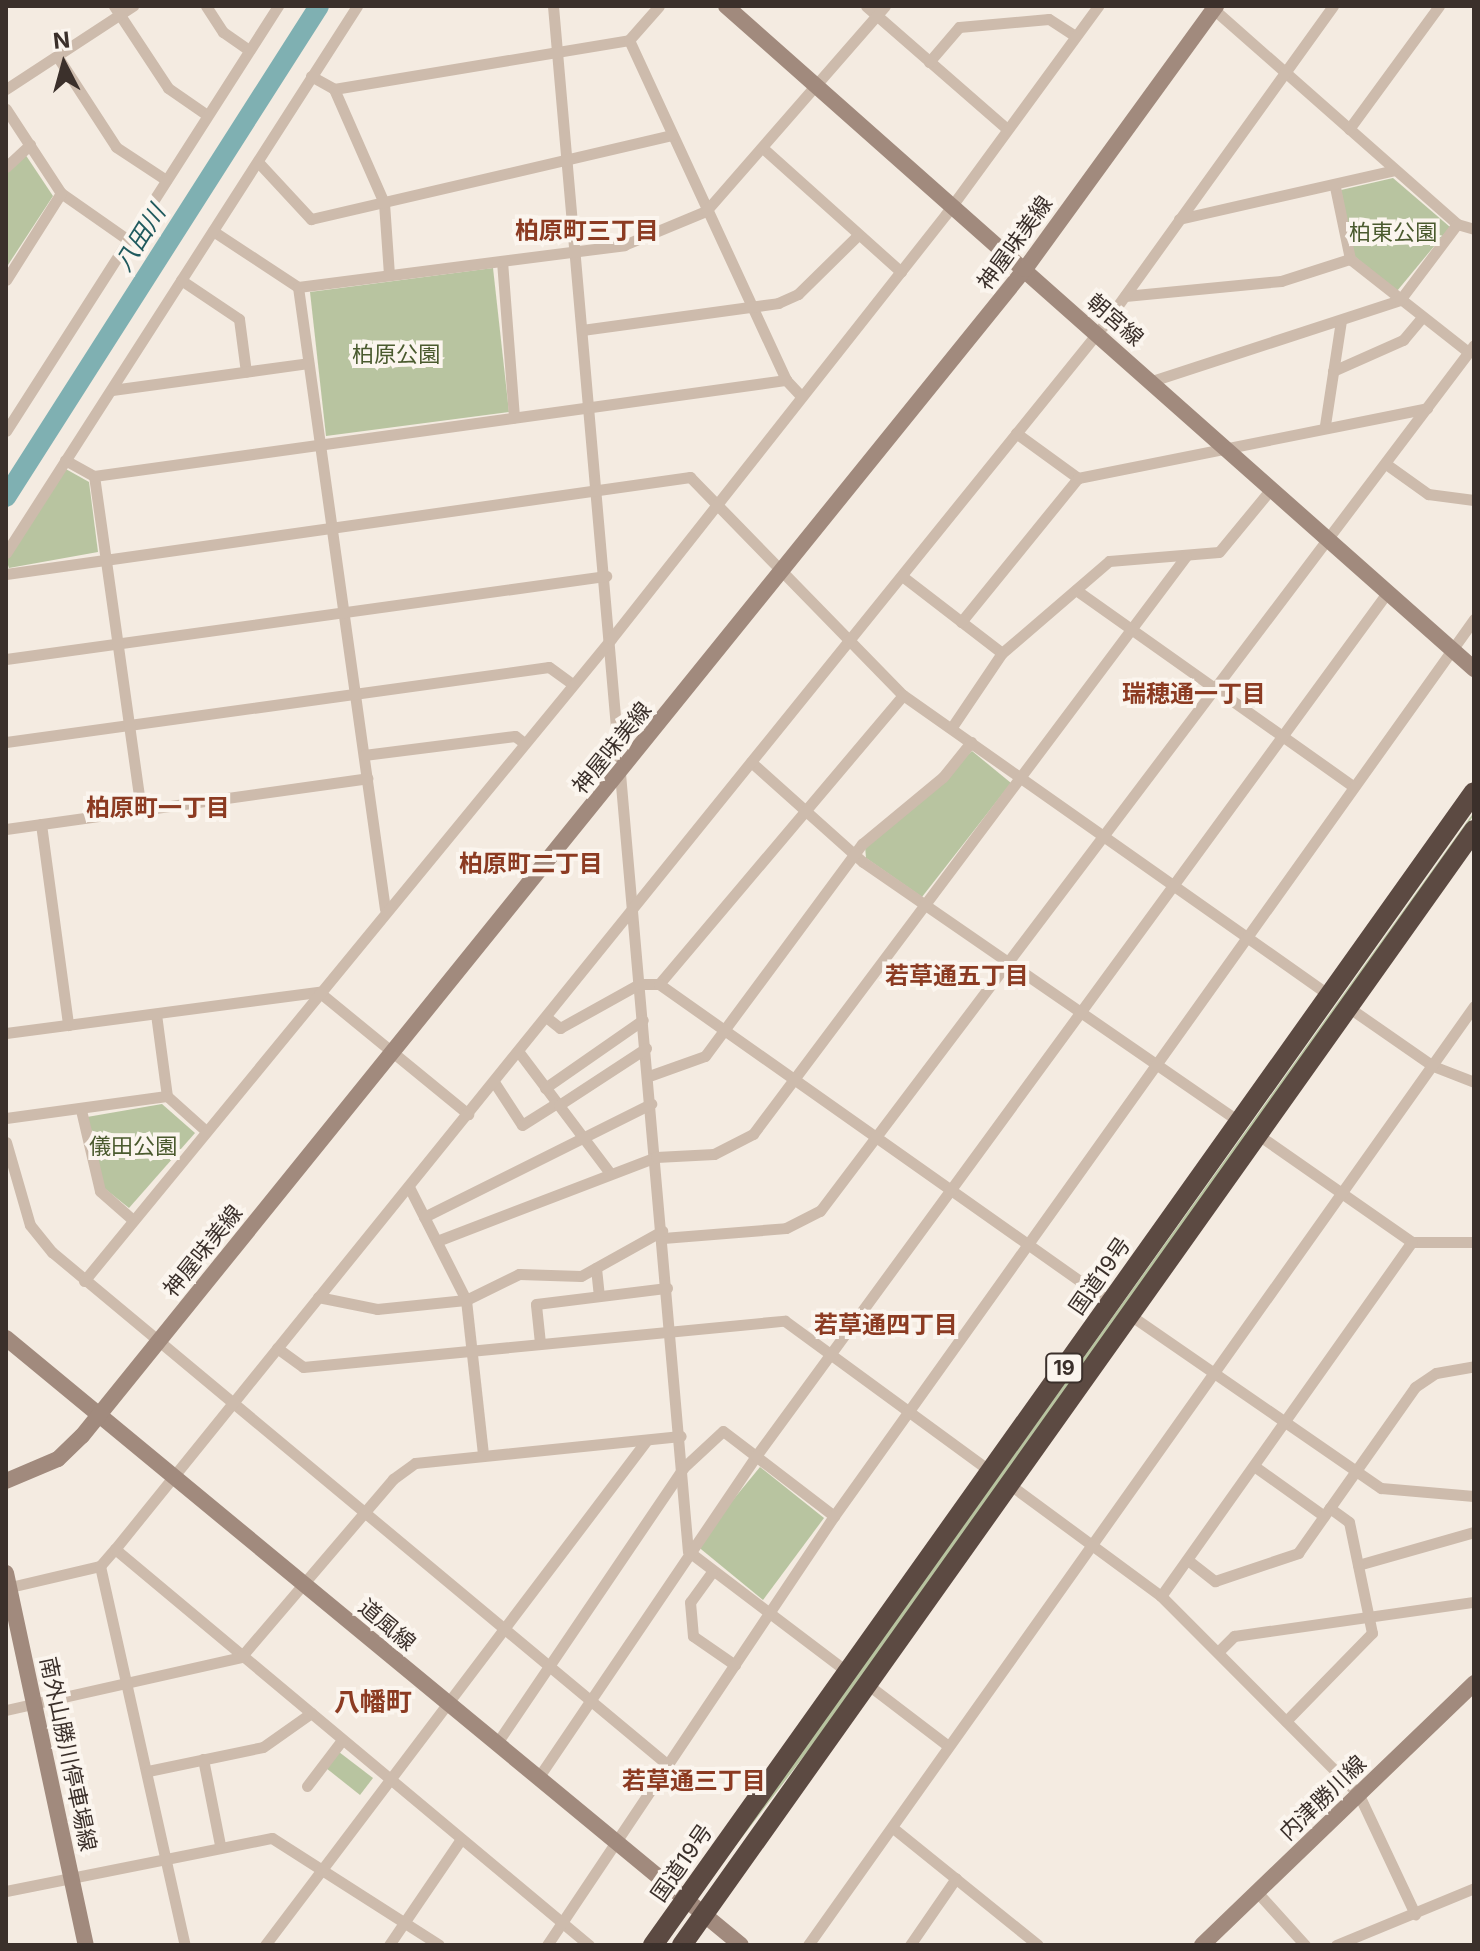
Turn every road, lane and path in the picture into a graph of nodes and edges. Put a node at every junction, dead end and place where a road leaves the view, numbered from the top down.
1 (133, 6) edge
2 (206, 6) edge
3 (278, 6) edge
4 (357, 6) edge
5 (553, 6) edge
6 (659, 6) edge
7 (726, 6) edge
8 (866, 6) edge
9 (1098, 6) edge
10 (1333, 6) edge
11 (1439, 6) edge
12 (1213, 7) edge
13 (116, 10) edge
14 (881, 11) edge
15 (1075, 36) junction
16 (629, 40) junction
17 (249, 50) junction
18 (558, 53) junction
19 (57, 56) junction
20 (929, 62) junction
21 (1285, 73) junction
22 (311, 76) junction
23 (817, 84) junction
24 (6, 89) edge
25 (334, 89) junction
26 (6, 109) edge
27 (207, 115) junction
28 (1007, 129) junction
29 (1349, 129) junction
30 (672, 135) junction
31 (30, 145) junction
32 (764, 149) junction
33 (566, 161) junction
34 (258, 162) junction
35 (6, 167) edge
36 (1395, 170) junction
37 (166, 180) junction
38 (1335, 187) junction
39 (61, 193) junction
40 (384, 203) junction
41 (953, 205) junction
42 (706, 211) junction
43 (1179, 219) junction
44 (1457, 224) junction
45 (1474, 229) edge
46 (213, 231) junction
47 (857, 236) junction
48 (128, 240) junction
49 (573, 251) junction
50 (1350, 259) junction
51 (502, 261) junction
52 (1025, 269) junction
53 (901, 272) junction
54 (389, 275) junction
55 (6, 280) edge
56 (181, 280) junction
57 (298, 287) junction
58 (1125, 296) junction
59 (1400, 300) junction
60 (751, 305) junction
61 (1422, 317) junction
62 (1341, 320) junction
63 (582, 330) junction
64 (1097, 334) junction
65 (1471, 349) edge
66 (308, 363) junction
67 (1333, 371) junction
68 (246, 372) junction
69 (786, 380) junction
70 (1152, 381) junction
71 (112, 390) junction
72 (801, 396) junction
73 (589, 408) junction
74 (1427, 408) junction
75 (11, 412) edge
76 (514, 418) junction
77 (1325, 425) junction
78 (6, 431) edge
79 (1016, 433) junction
80 (320, 445) junction
81 (1225, 447) junction
82 (65, 460) junction
83 (1386, 464) junction
84 (94, 476) junction
85 (1078, 478) junction
86 (1271, 489) junction
87 (597, 490) junction
88 (1474, 500) edge
89 (716, 503) junction
90 (332, 527) junction
91 (1328, 539) junction
92 (6, 553) edge
93 (1186, 556) junction
94 (106, 560) junction
95 (784, 570) junction
96 (6, 574) edge
97 (606, 576) junction
98 (902, 576) junction
99 (1076, 590) junction
100 (1387, 593) junction
101 (343, 611) junction
102 (1474, 619) edge
103 (961, 622) junction
104 (1134, 630) junction
105 (611, 639) junction
106 (850, 640) junction
107 (117, 643) junction
108 (1453, 650) junction
109 (1002, 653) junction
110 (6, 659) edge
111 (1474, 669) edge
112 (571, 683) junction
113 (1214, 688) junction
114 (356, 694) junction
115 (903, 695) junction
116 (129, 726) junction
117 (952, 727) junction
118 (1282, 736) junction
119 (6, 742) edge
120 (523, 742) junction
121 (971, 742) junction
122 (364, 755) junction
123 (751, 762) junction
124 (621, 772) junction
125 (1022, 777) junction
126 (367, 778) junction
127 (1353, 786) junction
128 (1474, 792) edge
129 (809, 809) junction
130 (141, 810) junction
131 (41, 824) junction
132 (6, 829) edge
133 (1103, 836) junction
134 (1472, 836) edge
135 (856, 854) junction
136 (1172, 885) junction
137 (926, 905) junction
138 (385, 909) junction
139 (632, 910) junction
140 (1246, 936) junction
141 (1008, 962) junction
142 (639, 984) junction
143 (659, 984) junction
144 (319, 992) junction
145 (1329, 995) junction
146 (1474, 1006) edge
147 (1348, 1007) junction
148 (1079, 1013) junction
149 (156, 1014) junction
150 (546, 1017) junction
151 (643, 1020) junction
152 (68, 1025) junction
153 (725, 1031) junction
154 (6, 1033) edge
155 (646, 1048) junction
156 (518, 1051) junction
157 (393, 1053) junction
158 (1155, 1065) junction
159 (1433, 1066) junction
160 (649, 1076) junction
161 (794, 1078) junction
162 (494, 1082) junction
163 (1474, 1082) edge
164 (545, 1088) junction
165 (167, 1096) junction
166 (558, 1104) junction
167 (651, 1104) junction
168 (81, 1110) junction
169 (468, 1114) junction
170 (6, 1118) edge
171 (1239, 1121) junction
172 (206, 1131) junction
173 (1257, 1134) junction
174 (583, 1136) junction
175 (876, 1136) junction
176 (6, 1142) edge
177 (656, 1157) junction
178 (610, 1173) junction
179 (409, 1187) junction
180 (950, 1190) junction
181 (1339, 1194) junction
182 (424, 1217) junction
183 (133, 1220) junction
184 (662, 1235) junction
185 (437, 1241) junction
186 (1412, 1242) junction
187 (1474, 1242) edge
188 (1028, 1245) junction
189 (596, 1268) junction
190 (84, 1281) junction
191 (667, 1288) junction
192 (599, 1296) junction
193 (318, 1297) junction
194 (466, 1300) junction
195 (1111, 1303) junction
196 (1130, 1315) junction
197 (671, 1331) junction
198 (6, 1338) edge
199 (160, 1339) junction
200 (540, 1343) junction
201 (277, 1348) junction
202 (471, 1351) junction
203 (833, 1353) junction
204 (1474, 1366) edge
205 (1214, 1372) junction
206 (233, 1403) junction
207 (910, 1411) junction
208 (99, 1415) junction
209 (1285, 1422) junction
210 (681, 1436) junction
211 (646, 1441) junction
212 (483, 1455) junction
213 (756, 1456) junction
214 (1254, 1466) junction
215 (683, 1468) junction
216 (990, 1471) junction
217 (1356, 1472) junction
218 (172, 1476) junction
219 (6, 1481) edge
220 (1009, 1484) junction
221 (1474, 1496) edge
222 (364, 1511) junction
223 (1327, 1512) junction
224 (834, 1516) junction
225 (1474, 1532) edge
226 (1093, 1544) junction
227 (115, 1549) junction
228 (688, 1551) junction
229 (1189, 1561) junction
230 (1358, 1565) junction
231 (100, 1566) junction
232 (712, 1572) junction
233 (7, 1582) edge
234 (303, 1583) junction
235 (1161, 1596) junction
236 (1474, 1602) edge
237 (768, 1613) junction
238 (1369, 1618) junction
239 (506, 1628) junction
240 (1218, 1652) junction
241 (241, 1657) junction
242 (550, 1663) junction
243 (735, 1665) junction
244 (846, 1671) junction
245 (128, 1683) junction
246 (1474, 1683) edge
247 (867, 1684) junction
248 (590, 1699) junction
249 (35, 1704) junction
250 (449, 1704) junction
251 (6, 1710) edge
252 (311, 1713) junction
253 (1286, 1721) junction
254 (342, 1740) junction
255 (497, 1743) junction
256 (948, 1746) junction
257 (203, 1759) junction
258 (668, 1765) junction
259 (148, 1771) junction
260 (538, 1778) junction
261 (391, 1780) junction
262 (307, 1786) dead end
263 (1359, 1795) junction
264 (893, 1828) junction
265 (461, 1839) junction
266 (616, 1843) junction
267 (220, 1845) junction
268 (165, 1857) junction
269 (324, 1867) junction
270 (71, 1877) junction
271 (956, 1878) junction
272 (1474, 1888) edge
273 (6, 1891) edge
274 (1257, 1892) junction
275 (684, 1900) junction
276 (1415, 1914) junction
277 (702, 1915) junction
278 (404, 1922) junction
279 (561, 1923) junction
280 (86, 1945) edge
281 (185, 1945) edge
282 (265, 1945) edge
283 (389, 1945) edge
284 (439, 1945) edge
285 (547, 1945) edge
286 (589, 1945) edge
287 (653, 1945) edge
288 (682, 1945) edge
289 (741, 1945) edge
290 (808, 1945) edge
291 (910, 1945) edge
292 (1038, 1945) edge
293 (1202, 1945) edge
294 (1305, 1945) edge
295 (1336, 1945) edge

1 - 13 street
2 - 17 street
3 - 17 street
4 - 22 street
5 - 18 street
6 - 16 street
7 - 23 main road, 朝宮線
8 - 14 street
9 - 15 street
10 - 21 street
11 - 29 street
12 - 21 street
12 - 52 main road, 神屋味美線
13 - 19 street
13 - 27 street
14 - 20 street
14 - 23 street
15 - 20 street
15 - 28 street
16 - 18 street
16 - 30 street
17 - 27 street
18 - 25 street
18 - 33 street
19 - 24 street
19 - 37 street
20 - 28 street
21 - 29 street
21 - 43 street
22 - 25 street
22 - 34 street
23 - 32 street
23 - 41 main road, 朝宮線
25 - 40 street
26 - 31 street
27 - 37 street
28 - 41 street
29 - 36 street
30 - 33 street
30 - 42 street
31 - 35 street
31 - 39 street
32 - 42 street
32 - 47 street
33 - 40 street
33 - 49 street
34 - 40 street
34 - 46 street
36 - 38 street
36 - 44 street
37 - 48 street
38 - 43 street
38 - 50 street
39 - 48 street
39 - 55 street
40 - 54 street
41 - 52 main road, 朝宮線
41 - 53 street
42 - 49 street
42 - 60 street
43 - 58 street
44 - 45 street
44 - 59 street
46 - 56 street
46 - 57 street
47 - 53 street
47 - 60 street
48 - 75 street
49 - 51 street
49 - 63 street
50 - 58 street
50 - 59 street
51 - 54 street
51 - 76 street
52 - 64 main road, 朝宮線
52 - 95 main road, 神屋味美線
53 - 72 street
54 - 57 street
56 - 68 street
56 - 71 street
57 - 66 street
58 - 64 street
59 - 61 street
59 - 62 street
60 - 63 street
60 - 69 street
61 - 65 street
61 - 67 street
62 - 67 street
62 - 70 street
63 - 73 street
64 - 70 main road, 朝宮線
64 - 79 street
65 - 74 street
66 - 68 street
66 - 80 street
67 - 77 street
68 - 71 street
69 - 72 street
69 - 73 street
70 - 81 main road, 朝宮線
71 - 82 street
72 - 89 street
73 - 76 street
73 - 87 street
74 - 77 street
74 - 83 street
75 - 78 street
76 - 80 street
77 - 81 street
79 - 85 street
79 - 98 street
80 - 84 street
80 - 90 street
81 - 85 street
81 - 86 main road, 朝宮線
82 - 84 street
82 - 92 street
83 - 88 street
83 - 91 street
84 - 94 street
85 - 103 street
86 - 91 main road, 朝宮線
86 - 93 street
87 - 89 street
87 - 90 street
87 - 97 street
89 - 95 street
89 - 105 street
90 - 94 street
90 - 101 street
91 - 100 main road, 朝宮線
91 - 113 street
93 - 99 street
93 - 104 street
94 - 96 street
94 - 107 street
95 - 106 street
95 - 124 main road, 神屋味美線
97 - 101 street
97 - 105 street
98 - 103 street
98 - 106 street
99 - 104 street
99 - 109 street
100 - 108 main road, 朝宮線
100 - 118 street
101 - 107 street
101 - 114 street
102 - 108 street
103 - 109 street
104 - 113 street
104 - 125 street
105 - 112 street
105 - 124 street
106 - 115 street
106 - 123 street
107 - 110 street
107 - 116 street
108 - 111 main road, 朝宮線
108 - 127 street
109 - 117 street
112 - 114 street
112 - 120 street
113 - 118 street
113 - 133 street
114 - 116 street
114 - 122 street
115 - 117 street
115 - 129 street
116 - 119 street
116 - 130 street
117 - 121 street
118 - 127 street
118 - 136 street
120 - 122 street
120 - 138 street
121 - 125 street
121 - 135 street
122 - 126 street
123 - 129 street
123 - 139 street
124 - 139 street
124 - 157 main road, 神屋味美線
125 - 133 street
125 - 137 street
126 - 130 street
126 - 138 street
127 - 140 street
128 - 145 highway, 国道19号 / 19
129 - 135 street
129 - 143 street
130 - 131 street
131 - 132 street
131 - 152 street
133 - 136 street
133 - 141 street
134 - 147 highway, 国道19号 / 19
135 - 137 street
135 - 153 street
136 - 140 street
136 - 148 street
137 - 141 street
137 - 161 street
138 - 144 street
139 - 142 street
139 - 150 street
140 - 145 street
140 - 158 street
141 - 148 street
141 - 175 street
142 - 143 street
142 - 150 street
142 - 151 street
143 - 153 street
144 - 149 street
144 - 157 street
144 - 172 street
145 - 171 highway, 国道19号 / 19
146 - 159 street
147 - 159 street
147 - 173 highway, 国道19号 / 19
148 - 158 street
148 - 180 street
149 - 152 street
149 - 165 street
150 - 156 street
151 - 155 street
151 - 164 street
152 - 154 street
153 - 160 street
153 - 161 street
155 - 160 street
155 - 166 street
156 - 162 street
156 - 164 street
157 - 169 street
157 - 199 main road, 神屋味美線
158 - 171 street
158 - 188 street
159 - 163 street
159 - 181 street
160 - 167 street
161 - 175 street
161 - 177 street
162 - 166 street
162 - 169 street
164 - 166 street
165 - 168 street
165 - 172 street
166 - 174 street
167 - 174 street
167 - 177 street
168 - 170 street
168 - 183 street
169 - 179 street
171 - 195 highway, 国道19号 / 19
172 - 183 street
173 - 181 street
173 - 196 highway, 国道19号 / 19
174 - 178 street
174 - 182 street
175 - 180 street
175 - 184 street
176 - 190 street
177 - 178 street
177 - 184 street
178 - 185 street
179 - 182 street
179 - 193 street
180 - 188 street
180 - 203 street
181 - 186 street
181 - 205 street
182 - 185 street
183 - 190 street
184 - 189 street
184 - 191 street
185 - 194 street
186 - 187 street
186 - 209 street
188 - 195 street
188 - 207 street
189 - 192 street
189 - 194 street
190 - 199 street
191 - 192 street
191 - 197 street
192 - 200 street
193 - 194 street
193 - 201 street
194 - 202 street
195 - 216 highway, 国道19号 / 19
196 - 205 street
196 - 220 highway, 国道19号 / 19
197 - 200 street
197 - 203 street
197 - 210 street
198 - 208 main road, 道風線
199 - 206 street
199 - 208 main road, 神屋味美線
200 - 202 street
201 - 202 street
201 - 206 street
202 - 212 street
203 - 207 street
203 - 213 street
204 - 217 street
205 - 209 street
205 - 226 street
206 - 218 street
206 - 222 street
207 - 216 street
207 - 224 street
208 - 218 main road, 道風線
208 - 219 main road, 神屋味美線
209 - 214 street
209 - 217 street
210 - 211 street
210 - 215 street
211 - 212 street
211 - 239 street
212 - 222 street
213 - 215 street
213 - 224 street
213 - 228 street
214 - 223 street
214 - 229 street
215 - 228 street
215 - 242 street
216 - 244 highway, 国道19号 / 19
217 - 221 street
217 - 223 street
218 - 227 street
218 - 234 main road, 道風線
220 - 226 street
220 - 247 highway, 国道19号 / 19
222 - 234 street
222 - 239 street
223 - 229 street
223 - 230 street
224 - 237 street
225 - 230 street
226 - 235 street
226 - 256 street
227 - 231 street
227 - 241 street
228 - 232 street
228 - 248 street
229 - 235 street
230 - 238 street
231 - 233 street
231 - 245 street
232 - 237 street
232 - 243 street
233 - 249 main road, 南外山勝川停車場線
234 - 241 street
234 - 250 main road, 道風線
235 - 240 street
236 - 238 street
237 - 243 street
237 - 244 street
238 - 240 street
238 - 253 street
239 - 242 street
239 - 250 street
240 - 253 street
241 - 245 street
241 - 252 street
242 - 248 street
242 - 255 street
243 - 258 street
244 - 275 highway, 国道19号 / 19
245 - 249 street
245 - 259 street
246 - 263 main road, 内津勝川線
247 - 256 street
247 - 277 highway, 国道19号 / 19
248 - 258 street
248 - 260 street
249 - 251 street
249 - 270 main road, 南外山勝川停車場線
250 - 255 main road, 道風線
250 - 261 street
252 - 254 street
252 - 257 street
253 - 263 street
254 - 261 street
254 - 262 street
255 - 260 main road, 道風線
256 - 264 street
257 - 259 street
257 - 267 street
258 - 266 street
259 - 268 street
260 - 266 main road, 道風線
261 - 265 street
261 - 269 street
263 - 274 main road, 内津勝川線
263 - 276 street
264 - 271 street
264 - 290 street
265 - 278 street
265 - 279 street
266 - 275 main road, 道風線
266 - 279 street
267 - 268 street
267 - 269 street
268 - 270 street
268 - 281 street
269 - 278 street
269 - 282 street
270 - 273 street
270 - 280 main road, 南外山勝川停車場線
271 - 291 street
271 - 292 street
272 - 276 street
274 - 293 main road, 内津勝川線
274 - 294 street
275 - 277 main road, 道風線
275 - 287 highway, 国道19号 / 19
276 - 295 street
277 - 288 highway, 国道19号 / 19
277 - 289 main road, 道風線
278 - 283 street
278 - 284 street
279 - 285 street
279 - 286 street

